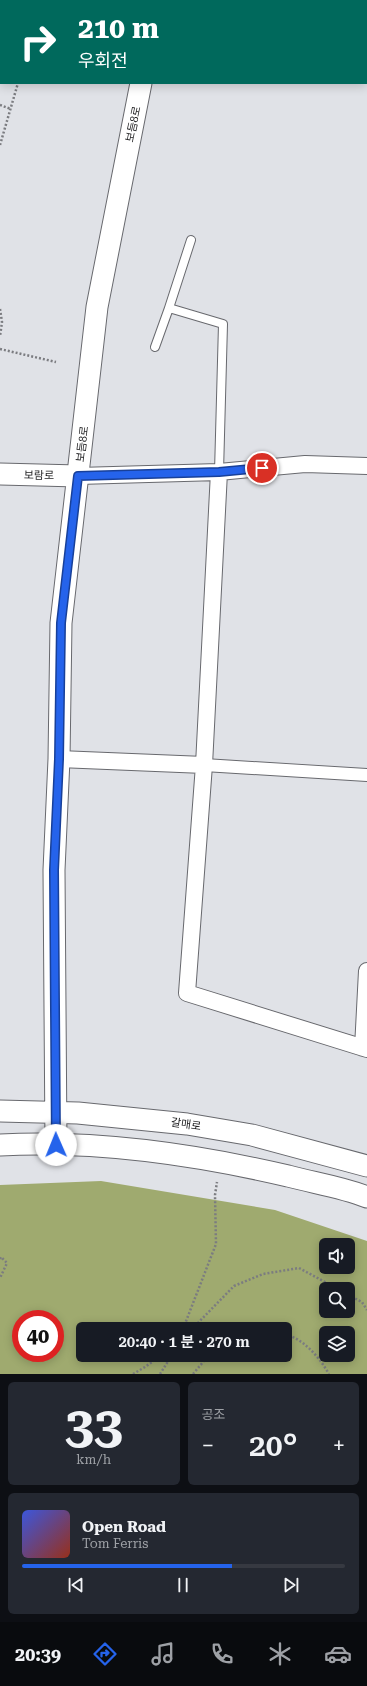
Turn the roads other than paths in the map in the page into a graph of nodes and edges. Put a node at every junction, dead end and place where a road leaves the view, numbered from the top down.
1 (141, 84) edge
2 (191, 240) dead end
3 (169, 308) junction
4 (155, 347) dead end
5 (367, 466) edge
6 (219, 472) junction
7 (0, 474) edge
8 (78, 476) junction
9 (59, 759) junction
10 (204, 765) junction
11 (367, 775) edge
12 (367, 971) edge
13 (365, 1049) edge
14 (0, 1111) edge
15 (56, 1112) junction
16 (0, 1145) edge
17 (56, 1145) junction
18 (367, 1166) edge
19 (367, 1197) edge

1 - 8 street, 보듬8로
2 - 3 lane
3 - 4 lane
3 - 6 lane
5 - 6 street
6 - 8 street
6 - 10 street
7 - 8 street, 보람로
8 - 9 street, 보듬8로
9 - 10 street
9 - 15 street, 보듬8로
10 - 11 street
10 - 13 street
12 - 13 street
14 - 15 street, 갈매로
15 - 17 street, 보듬8로
15 - 18 street, 갈매로
16 - 17 street
17 - 19 street

